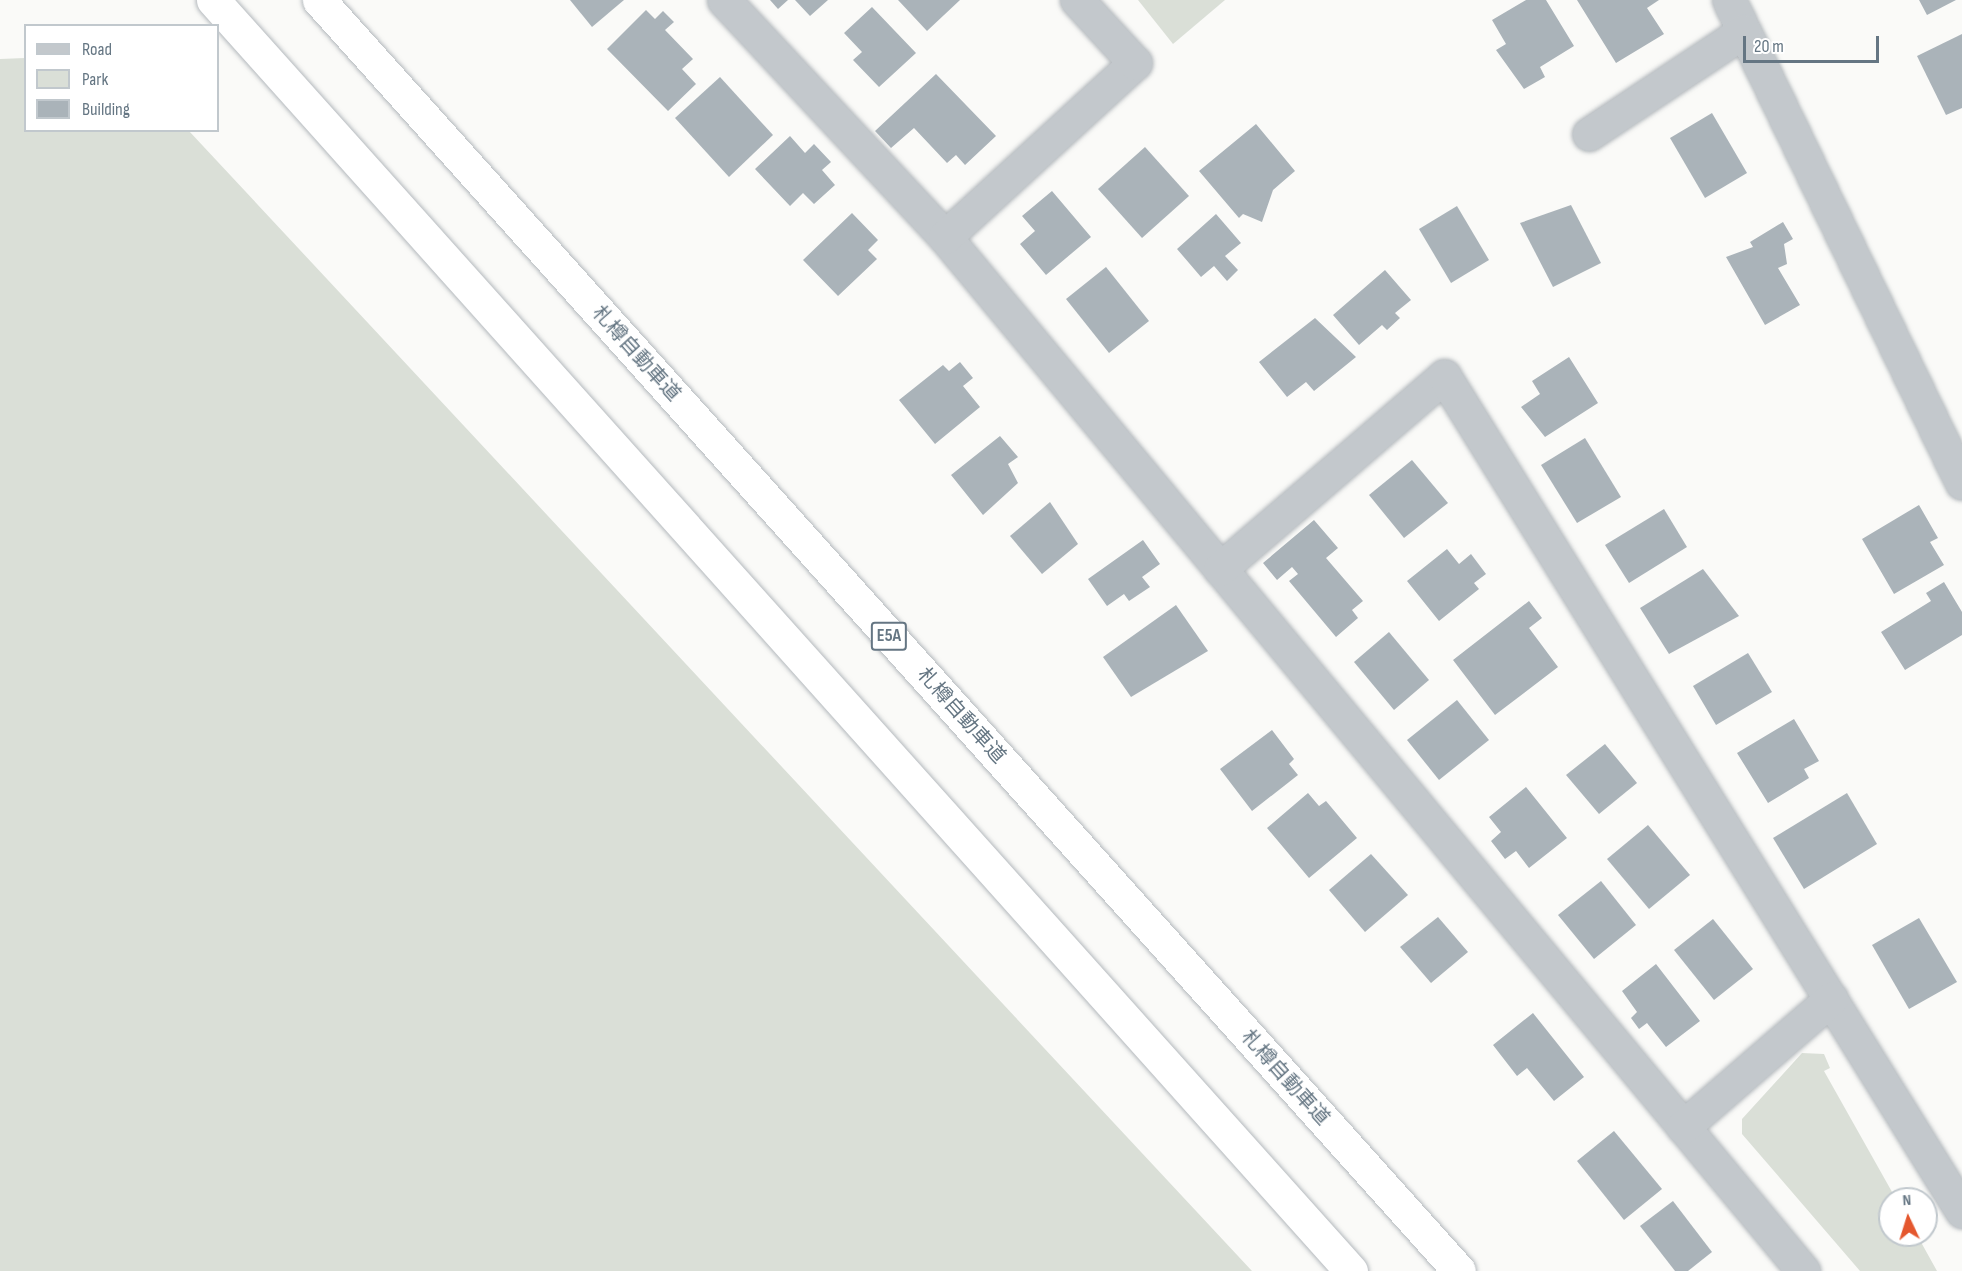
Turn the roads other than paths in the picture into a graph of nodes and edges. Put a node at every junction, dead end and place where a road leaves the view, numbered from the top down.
1 (213, 0) edge
2 (319, 0) edge
3 (724, 0) edge
4 (1077, 0) edge
5 (1729, 0) edge
6 (1744, 32) junction
7 (1590, 134) dead end
8 (945, 237) junction
9 (1962, 483) edge
10 (1220, 569) junction
11 (1831, 999) junction
12 (1683, 1127) junction
13 (1962, 1211) edge
14 (1351, 1271) edge
15 (1459, 1271) edge
16 (1803, 1271) edge

1 - 14 highway
2 - 15 highway, 札樽自動車道 / E5A
3 - 8 street
4 - 8 street
5 - 6 street
6 - 7 street
6 - 9 street
8 - 10 street
10 - 11 street
10 - 12 street
11 - 12 street
11 - 13 street
12 - 16 street

